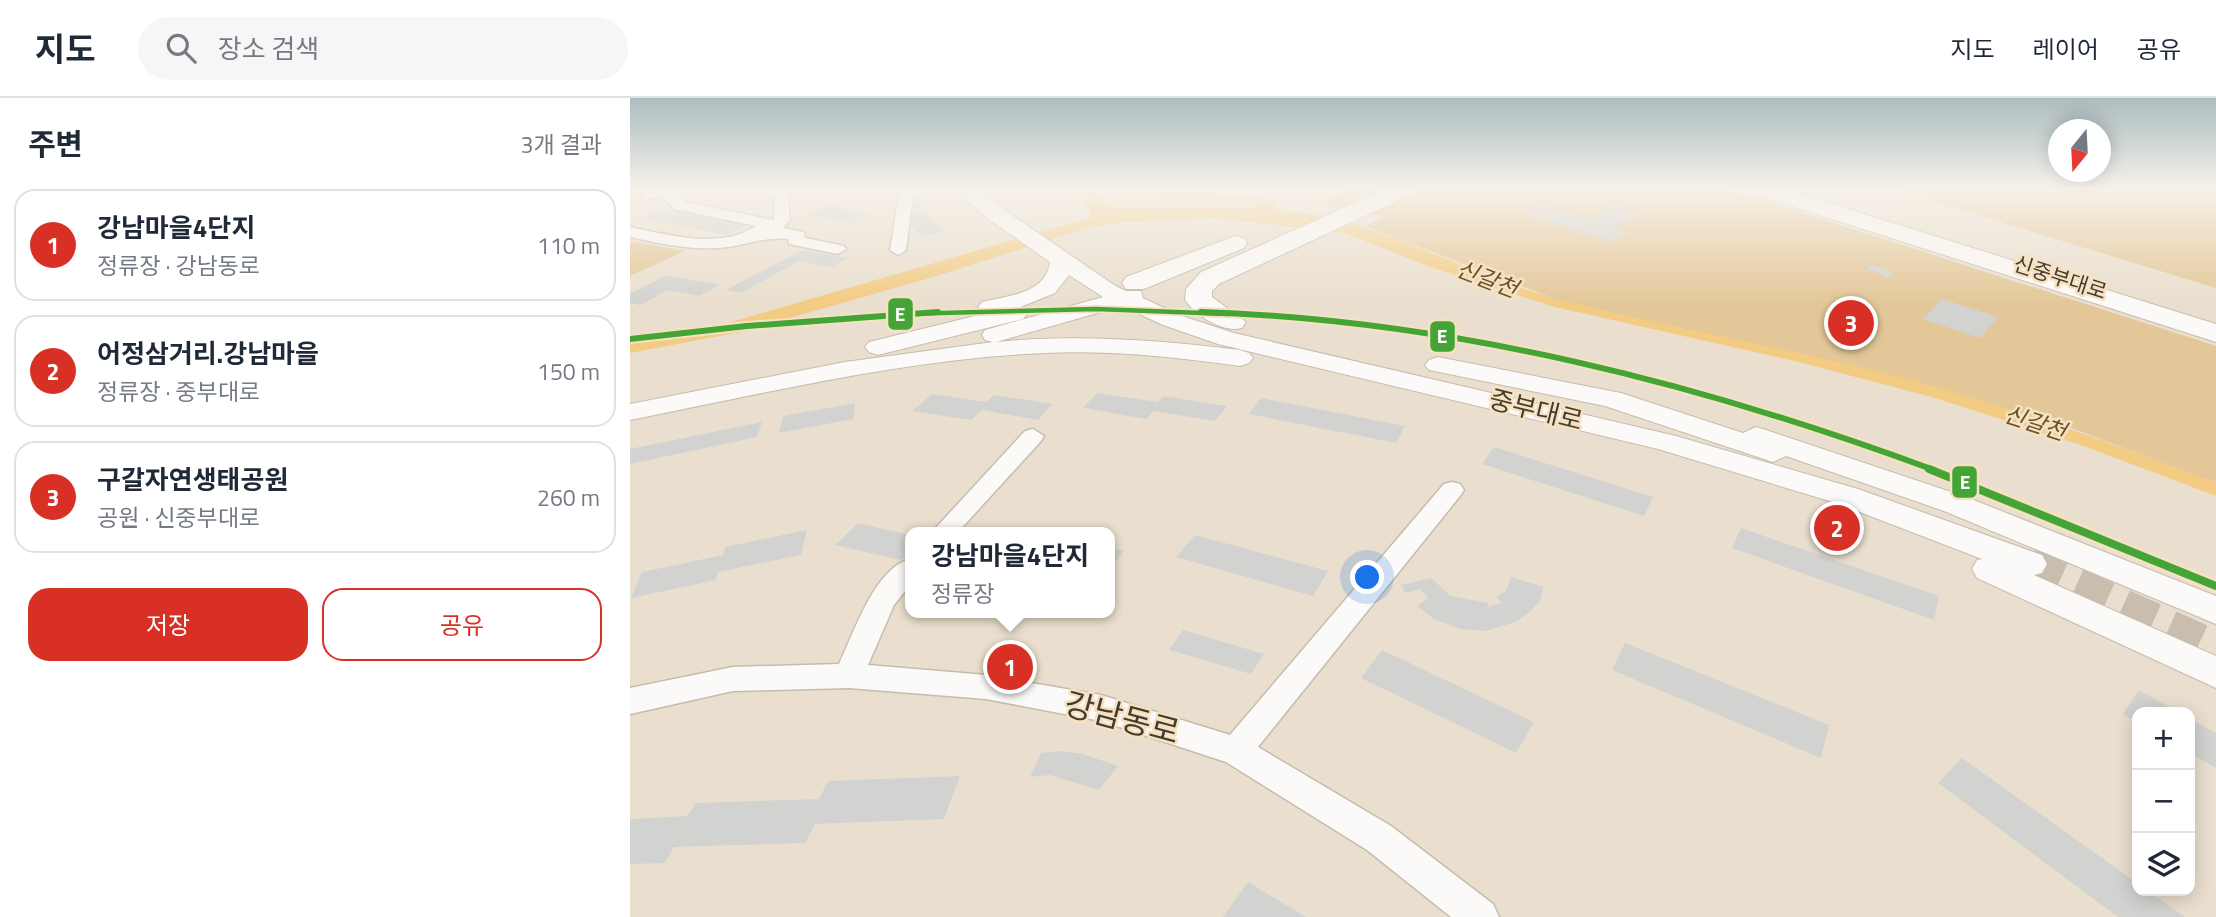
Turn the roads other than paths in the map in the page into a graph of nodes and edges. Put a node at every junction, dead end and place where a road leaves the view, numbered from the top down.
1 (765, 227) edge
2 (776, 227) edge
3 (900, 227) edge
4 (1025, 227) edge
5 (1294, 227) edge
6 (1312, 227) edge
7 (1882, 227) edge
8 (1902, 227) edge
9 (1932, 227) edge
10 (630, 232) edge
11 (772, 232) junction
12 (630, 240) edge
13 (838, 249) dead end
14 (898, 250) dead end
15 (1060, 252) junction
16 (1144, 285) junction
17 (2216, 315) edge
18 (1232, 322) junction
19 (2216, 328) edge
20 (2216, 333) edge
21 (829, 365) junction
22 (630, 396) edge
23 (1611, 399) junction
24 (1496, 400) junction
25 (630, 412) edge
26 (1033, 436) dead end
27 (1666, 442) junction
28 (1452, 490) dead end
29 (949, 527) edge
30 (905, 574) edge
31 (2216, 611) edge
32 (2216, 673) edge
33 (849, 676) junction
34 (630, 701) edge
35 (1236, 751) junction
36 (1480, 917) edge

1 - 10 street
2 - 11 street
3 - 14 street
4 - 15 main road, 중부대로
5 - 16 highway
6 - 18 highway
7 - 20 highway
8 - 19 highway, 신중부대로
9 - 17 highway, 신중부대로
11 - 12 street
11 - 13 street
15 - 16 main road, 중부대로
15 - 21 main road
16 - 18 main road, 중부대로
16 - 21 main road
16 - 24 main road, 중부대로
18 - 23 main road, 중부대로
21 - 22 main road
21 - 24 main road
21 - 25 main road
23 - 27 main road, 중부대로
23 - 31 main road
24 - 27 main road, 중부대로
26 - 29 street
27 - 32 main road
28 - 35 street
30 - 33 street
33 - 34 street, 강남동로
33 - 35 street, 강남동로
35 - 36 street, 강남동로

